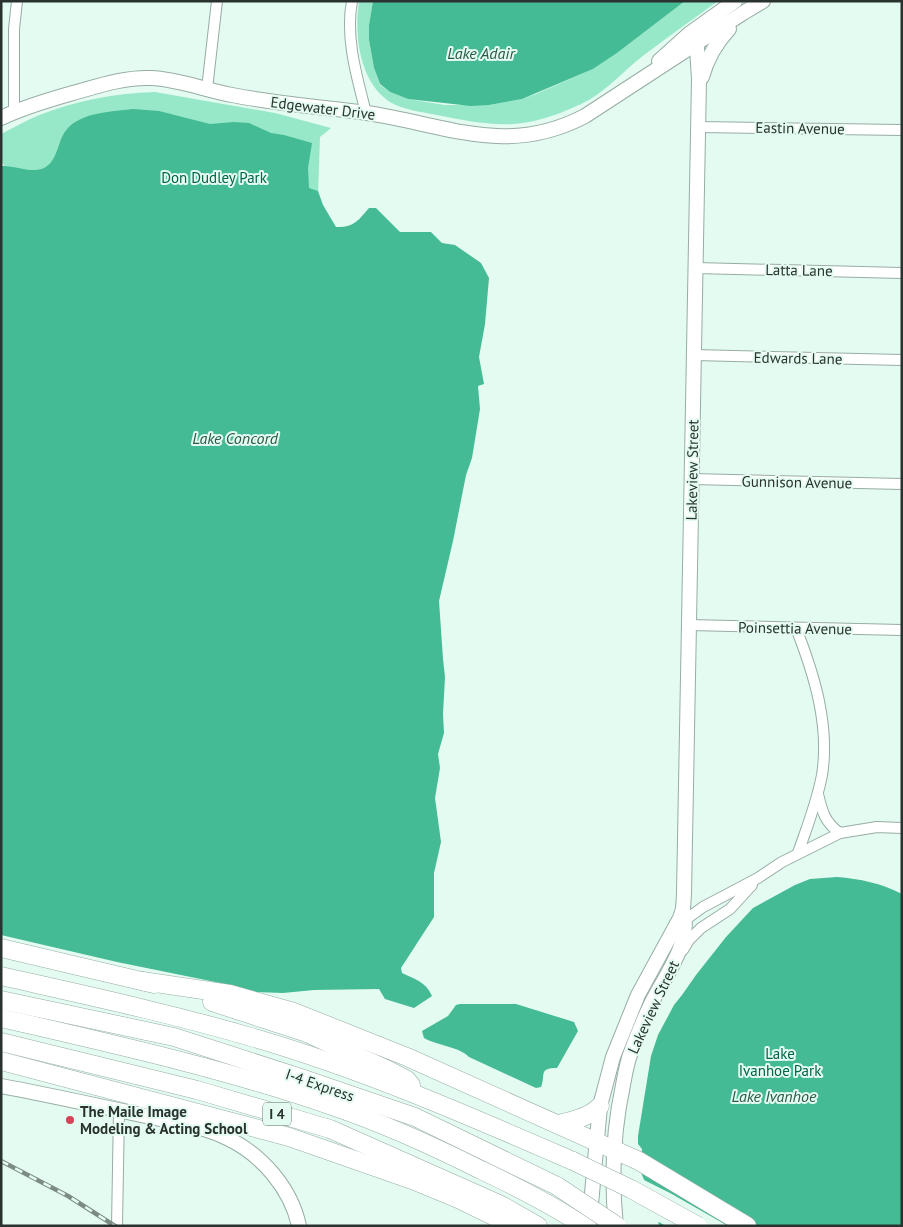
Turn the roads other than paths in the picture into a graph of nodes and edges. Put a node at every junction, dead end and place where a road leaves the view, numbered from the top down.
1 (17, 1) edge
2 (218, 1) edge
3 (352, 1) edge
4 (734, 1) edge
5 (763, 1) edge
6 (745, 12) junction
7 (692, 39) junction
8 (207, 89) junction
9 (699, 92) junction
10 (366, 113) junction
11 (7, 115) edge
12 (698, 127) junction
13 (902, 130) edge
14 (696, 268) junction
15 (902, 273) edge
16 (694, 355) junction
17 (902, 360) edge
18 (692, 479) junction
19 (902, 484) edge
20 (689, 625) junction
21 (796, 628) junction
22 (902, 630) edge
23 (818, 793) junction
24 (902, 828) edge
25 (840, 833) junction
26 (798, 853) junction
27 (758, 878) junction
28 (681, 919) junction
29 (1, 948) edge
30 (672, 967) junction
31 (1, 976) edge
32 (142, 981) junction
33 (1, 1000) edge
34 (1, 1018) edge
35 (1, 1042) edge
36 (1, 1061) edge
37 (1, 1073) edge
38 (1, 1086) edge
39 (422, 1096) junction
40 (122, 1102) junction
41 (600, 1106) junction
42 (558, 1124) junction
43 (596, 1141) junction
44 (614, 1150) junction
45 (117, 1226) edge
46 (299, 1226) edge
47 (514, 1226) edge
48 (538, 1226) edge
49 (584, 1226) edge
50 (589, 1226) edge
51 (617, 1226) edge
52 (698, 1226) edge
53 (746, 1226) edge

1 - 11 street
2 - 8 street
3 - 10 street
4 - 7 street, Edgewater Drive
5 - 6 street, Edgewater Drive
6 - 7 street, Edgewater Drive
6 - 9 street
7 - 9 street, Lakeview Street
7 - 10 street, Edgewater Drive
8 - 10 street, Edgewater Drive
8 - 11 street, Edgewater Drive
9 - 12 street, Lakeview Street
12 - 13 street, Eastin Avenue
12 - 14 street, Lakeview Street
14 - 15 street, Latta Lane
14 - 16 street, Lakeview Street
16 - 17 street, Edwards Lane
16 - 18 street, Lakeview Street
18 - 19 street, Gunnison Avenue
18 - 20 street, Lakeview Street
20 - 21 street, Poinsettia Avenue
20 - 28 street, Lakeview Street
21 - 22 street, Poinsettia Avenue
21 - 23 street
23 - 25 street
23 - 26 street
24 - 25 street
25 - 26 street
26 - 27 street
27 - 28 street
27 - 30 street
28 - 30 street, Lakeview Street
28 - 41 street, Lakeview Street
29 - 32 highway
30 - 44 street, Lakeview Street
31 - 39 highway
32 - 39 highway
32 - 42 highway
33 - 51 highway, I-4 Express, bridge
34 - 49 highway, I-4 Express
35 - 48 highway, I 4
36 - 40 highway
37 - 40 highway
38 - 40 street
39 - 52 highway, bridge
40 - 45 street
40 - 46 street
40 - 47 highway
41 - 42 highway
41 - 43 street, Lakeview Street
42 - 43 highway
43 - 44 highway
43 - 50 street, Lakeview Street
44 - 51 street, Lakeview Street
44 - 53 highway

